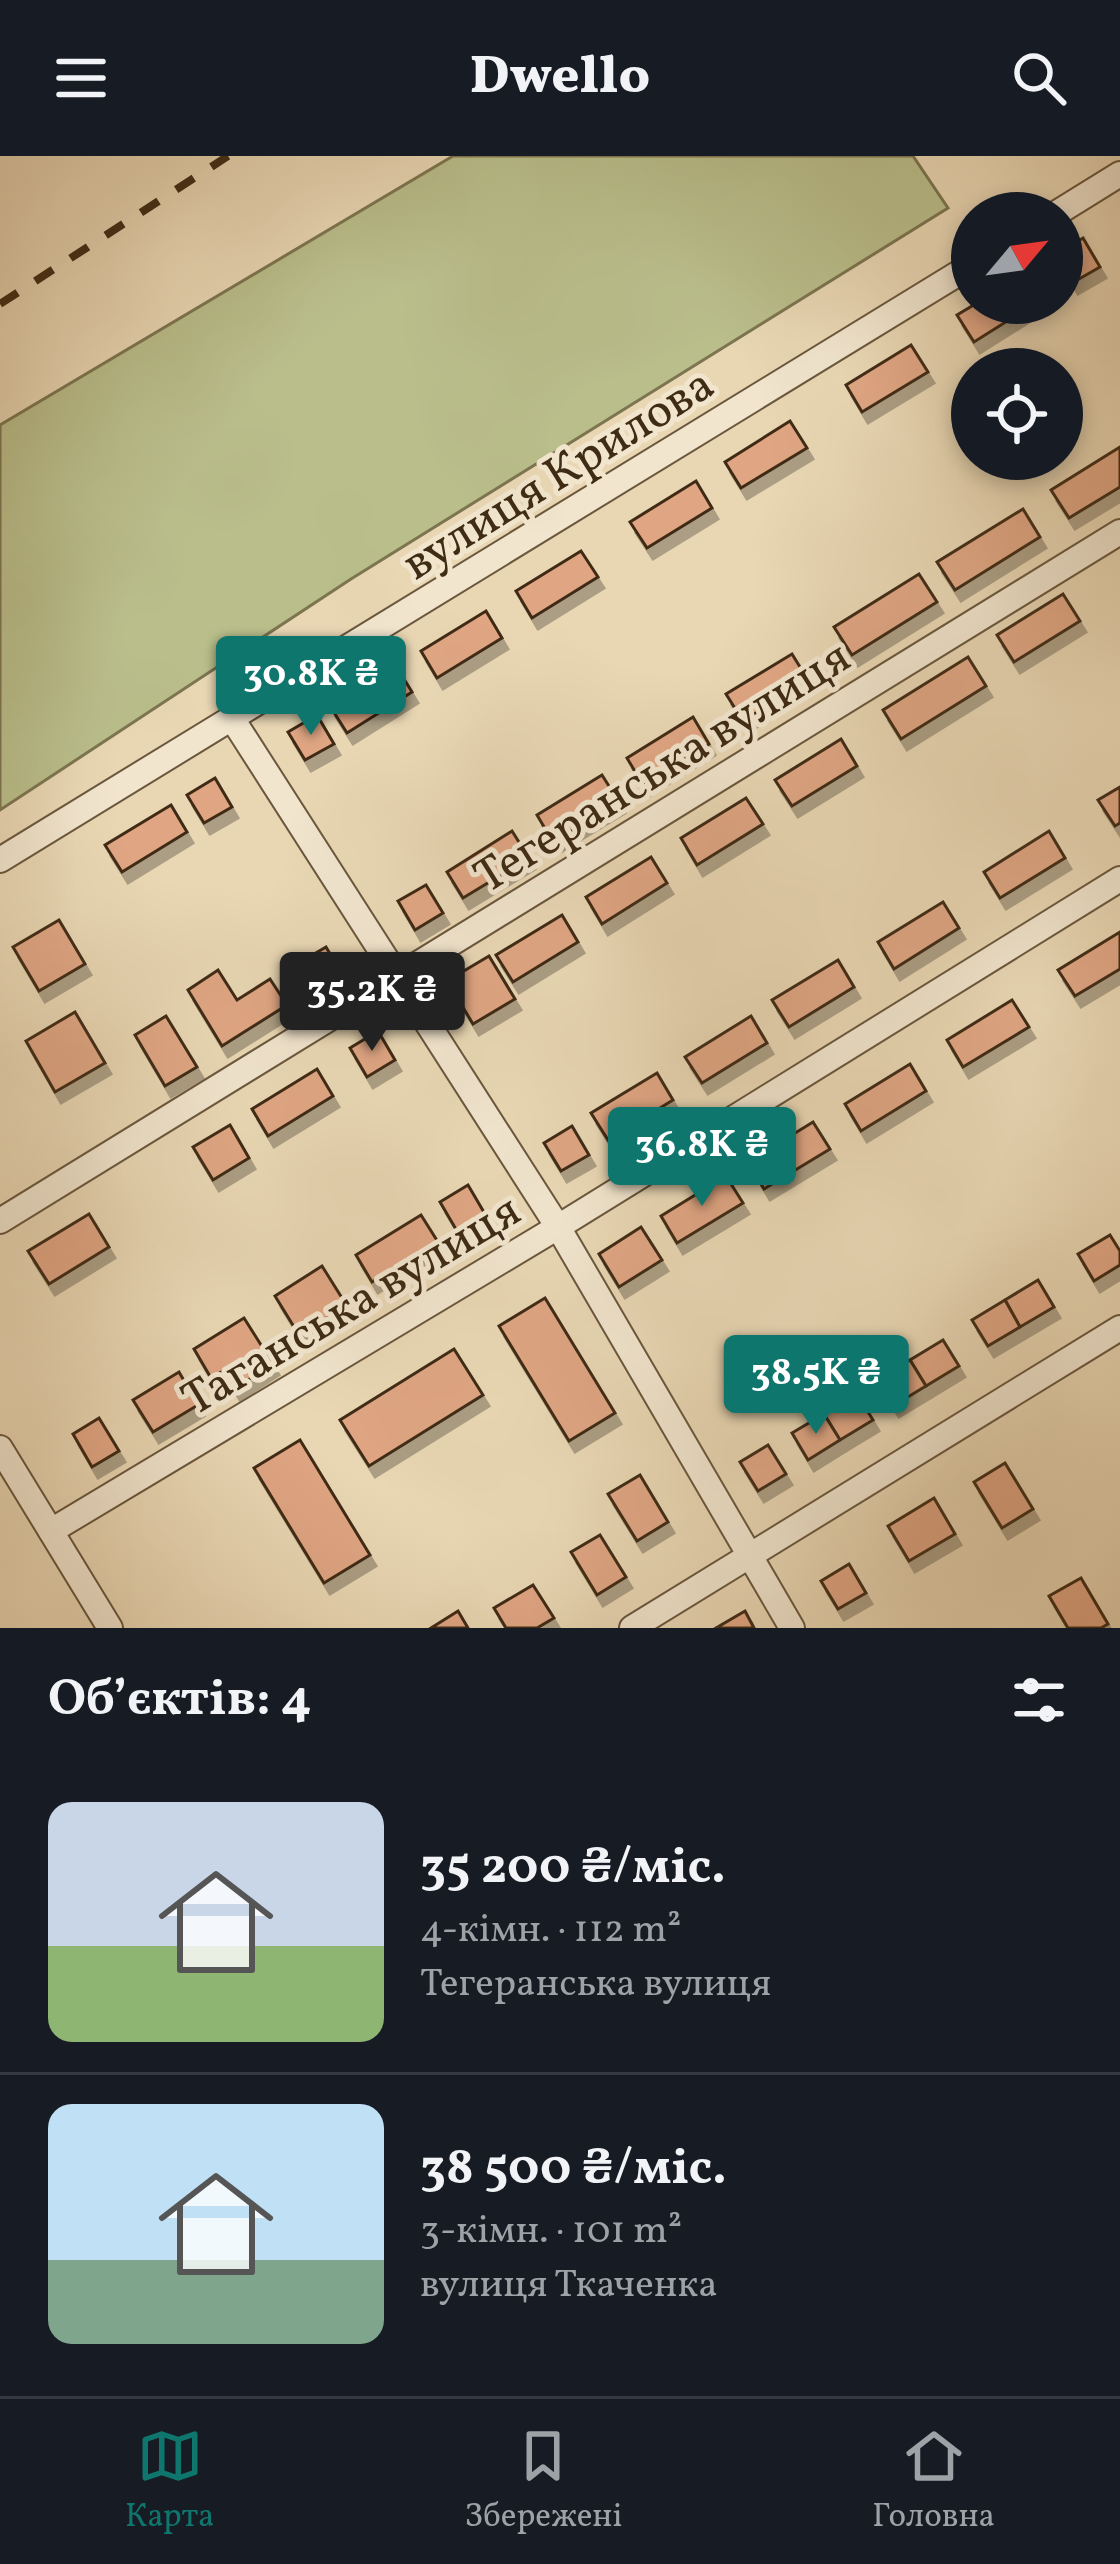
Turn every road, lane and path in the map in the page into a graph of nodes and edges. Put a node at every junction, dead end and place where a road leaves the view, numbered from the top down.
1 (1120, 174) edge
2 (1083, 197) edge
3 (951, 278) edge
4 (1120, 532) edge
5 (233, 720) junction
6 (0, 860) edge
7 (1120, 879) edge
8 (398, 976) junction
9 (0, 1221) edge
10 (558, 1227) junction
11 (1120, 1328) edge
12 (0, 1448) edge
13 (51, 1531) junction
14 (748, 1556) junction
15 (110, 1628) edge
16 (632, 1628) edge
17 (792, 1628) edge

1 - 2 street
3 - 5 street, вулиця Крилова
4 - 8 street, Тегеранська вулиця
5 - 6 street, вулиця Крилова
5 - 8 street
7 - 10 street, Таганська вулиця
8 - 9 street, Тегеранська вулиця
8 - 10 street
10 - 13 street, Таганська вулиця
10 - 14 street
11 - 14 street
12 - 13 street
13 - 15 street
14 - 16 street
14 - 17 street

